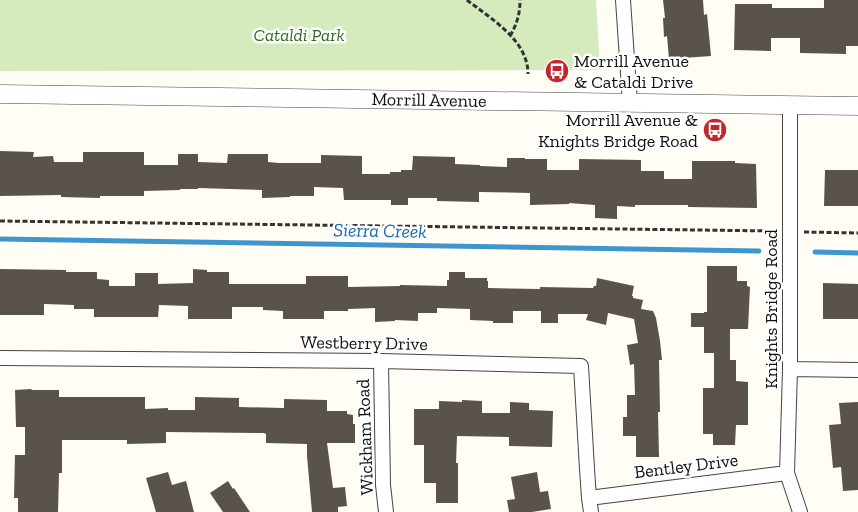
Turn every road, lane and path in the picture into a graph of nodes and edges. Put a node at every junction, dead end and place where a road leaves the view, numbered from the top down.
1 (468, 0) edge
2 (520, 0) edge
3 (623, 0) edge
4 (510, 36) junction
5 (528, 74) dead end
6 (0, 94) edge
7 (630, 103) junction
8 (790, 104) junction
9 (858, 106) edge
10 (0, 221) edge
11 (790, 231) junction
12 (858, 233) edge
13 (0, 358) edge
14 (381, 361) junction
15 (790, 369) junction
16 (858, 370) edge
17 (787, 472) junction
18 (588, 498) junction
19 (386, 512) edge
20 (591, 512) edge
21 (800, 512) edge

1 - 4 path
2 - 4 path
3 - 7 street
4 - 5 path
6 - 7 street, Morrill Avenue
7 - 8 street, Morrill Avenue
8 - 9 street, Morrill Avenue
8 - 11 street, Knights Bridge Road
10 - 11 path
11 - 12 path
11 - 15 street, Knights Bridge Road
13 - 14 street, Westberry Drive
14 - 18 street, Westberry Drive
14 - 19 street, Wickham Road
15 - 16 street
15 - 17 street, Knights Bridge Road
17 - 18 street, Bentley Drive
17 - 21 street, Knights Bridge Road
18 - 20 street, Westberry Drive

